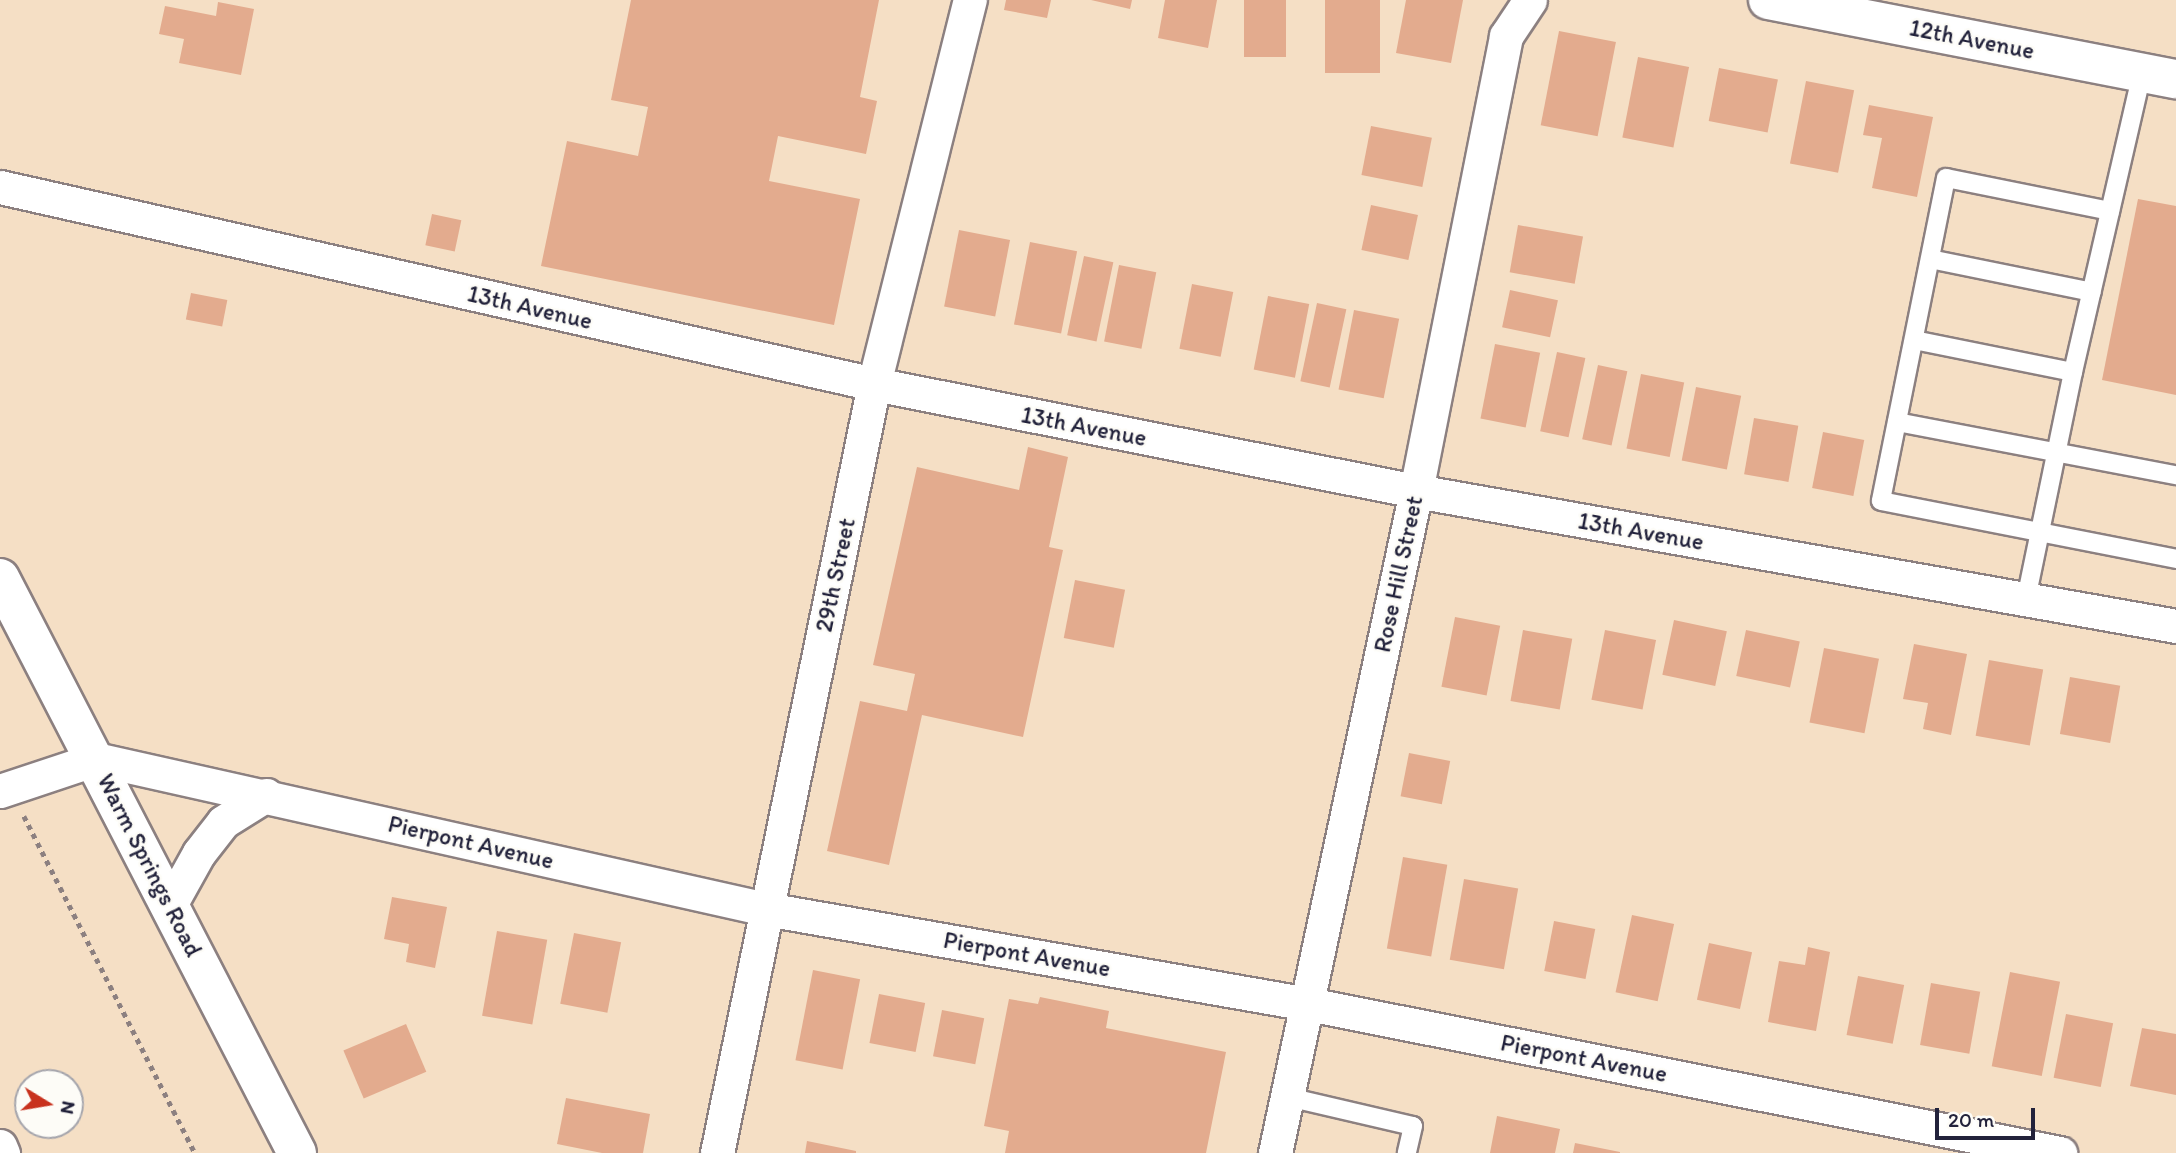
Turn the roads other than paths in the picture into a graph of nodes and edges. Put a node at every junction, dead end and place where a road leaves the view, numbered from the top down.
1 (970, 0) edge
2 (1530, 0) edge
3 (1768, 0) edge
4 (2159, 76) edge
5 (0, 187) edge
6 (2110, 211) junction
7 (1930, 259) junction
8 (2092, 292) junction
9 (1914, 340) junction
10 (2073, 372) junction
11 (874, 384) junction
12 (1897, 422) junction
13 (2057, 452) junction
14 (2176, 475) edge
15 (1416, 491) junction
16 (2040, 532) junction
17 (2176, 559) edge
18 (0, 578) edge
19 (2026, 599) junction
20 (2176, 626) edge
21 (96, 759) junction
22 (5, 789) edge
23 (266, 795) junction
24 (170, 905) junction
25 (766, 909) junction
26 (1308, 1004) junction
27 (1288, 1097) junction
28 (0, 1146) edge
29 (3, 1153) edge
30 (297, 1153) edge
31 (717, 1153) edge
32 (1275, 1153) edge
33 (1407, 1153) edge
34 (2060, 1153) edge

1 - 11 street, 29th Street
2 - 15 street, Rose Hill Street
3 - 4 main road, 12th Avenue
4 - 6 lane
5 - 11 street, 13th Avenue
6 - 7 lane
6 - 8 lane
7 - 8 lane
7 - 9 lane
8 - 10 lane
9 - 10 lane
9 - 12 lane
10 - 13 lane
11 - 15 street, 13th Avenue
11 - 25 street, 29th Street
12 - 13 lane
12 - 16 lane
13 - 14 lane
13 - 16 lane
15 - 19 street, 13th Avenue
15 - 26 street, Rose Hill Street
16 - 17 lane
16 - 19 lane
18 - 21 main road, Warm Springs Road
19 - 20 street, 13th Avenue
21 - 22 street, Pierpont Avenue
21 - 23 street, Pierpont Avenue
21 - 24 main road, Warm Springs Road
23 - 24 street
23 - 25 street, Pierpont Avenue
24 - 30 main road, Warm Springs Road
25 - 26 street, Pierpont Avenue
25 - 31 street, 29th Street
26 - 27 street, Rose Hill Street
26 - 34 street, Pierpont Avenue
27 - 32 street, Rose Hill Street
27 - 33 lane
28 - 29 street

